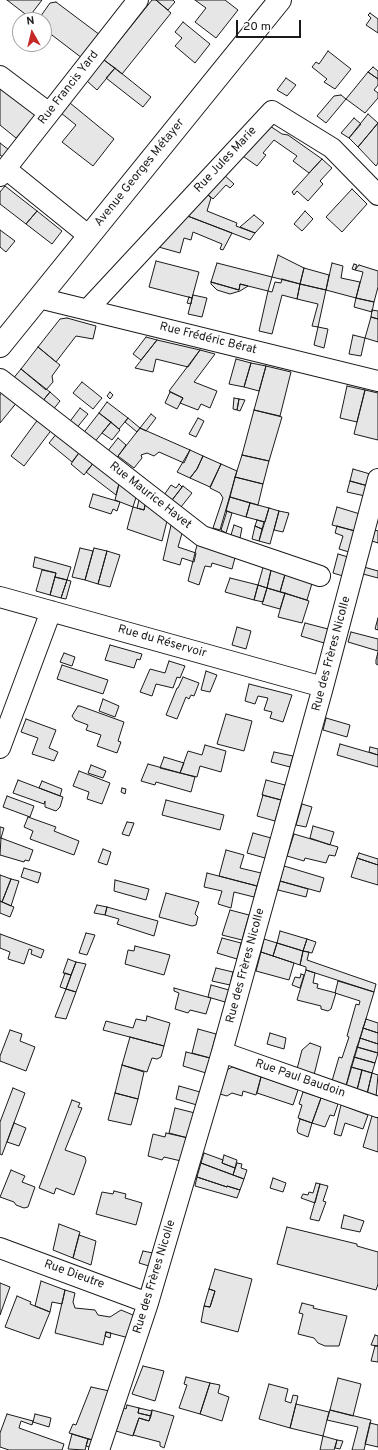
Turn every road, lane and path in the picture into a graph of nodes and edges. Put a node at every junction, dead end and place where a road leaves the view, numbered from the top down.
1 (138, 0) edge
2 (280, 0) edge
3 (0, 76) edge
4 (49, 113) junction
5 (3, 172) edge
6 (378, 195) edge
7 (89, 236) junction
8 (39, 298) junction
9 (88, 309) junction
10 (0, 346) edge
11 (0, 379) edge
12 (378, 381) edge
13 (378, 479) edge
14 (320, 576) dead end
15 (0, 597) edge
16 (51, 611) junction
17 (323, 687) junction
18 (0, 748) edge
19 (222, 1052) junction
20 (378, 1107) edge
21 (0, 1248) edge
22 (148, 1302) junction
23 (100, 1450) edge

1 - 4 street, Rue Francis Yard
2 - 7 street, Avenue Georges Métayer
3 - 4 street
4 - 5 street, Rue Francis Yard
5 - 7 street
6 - 9 street, Rue Jules Marie
7 - 8 street, Avenue Georges Métayer
8 - 9 street, Rue Frédéric Bérat
8 - 10 street, Avenue Georges Métayer
9 - 12 street, Rue Frédéric Bérat
11 - 14 street, Rue Maurice Havet
13 - 17 street, Rue des Frères Nicolle
15 - 16 street, Rue du Réservoir
16 - 17 street, Rue du Réservoir
16 - 18 street
17 - 19 street, Rue des Frères Nicolle
19 - 20 street, Rue Paul Baudoin
19 - 22 street, Rue des Frères Nicolle
21 - 22 street, Rue Dieutre
22 - 23 street, Rue des Frères Nicolle

